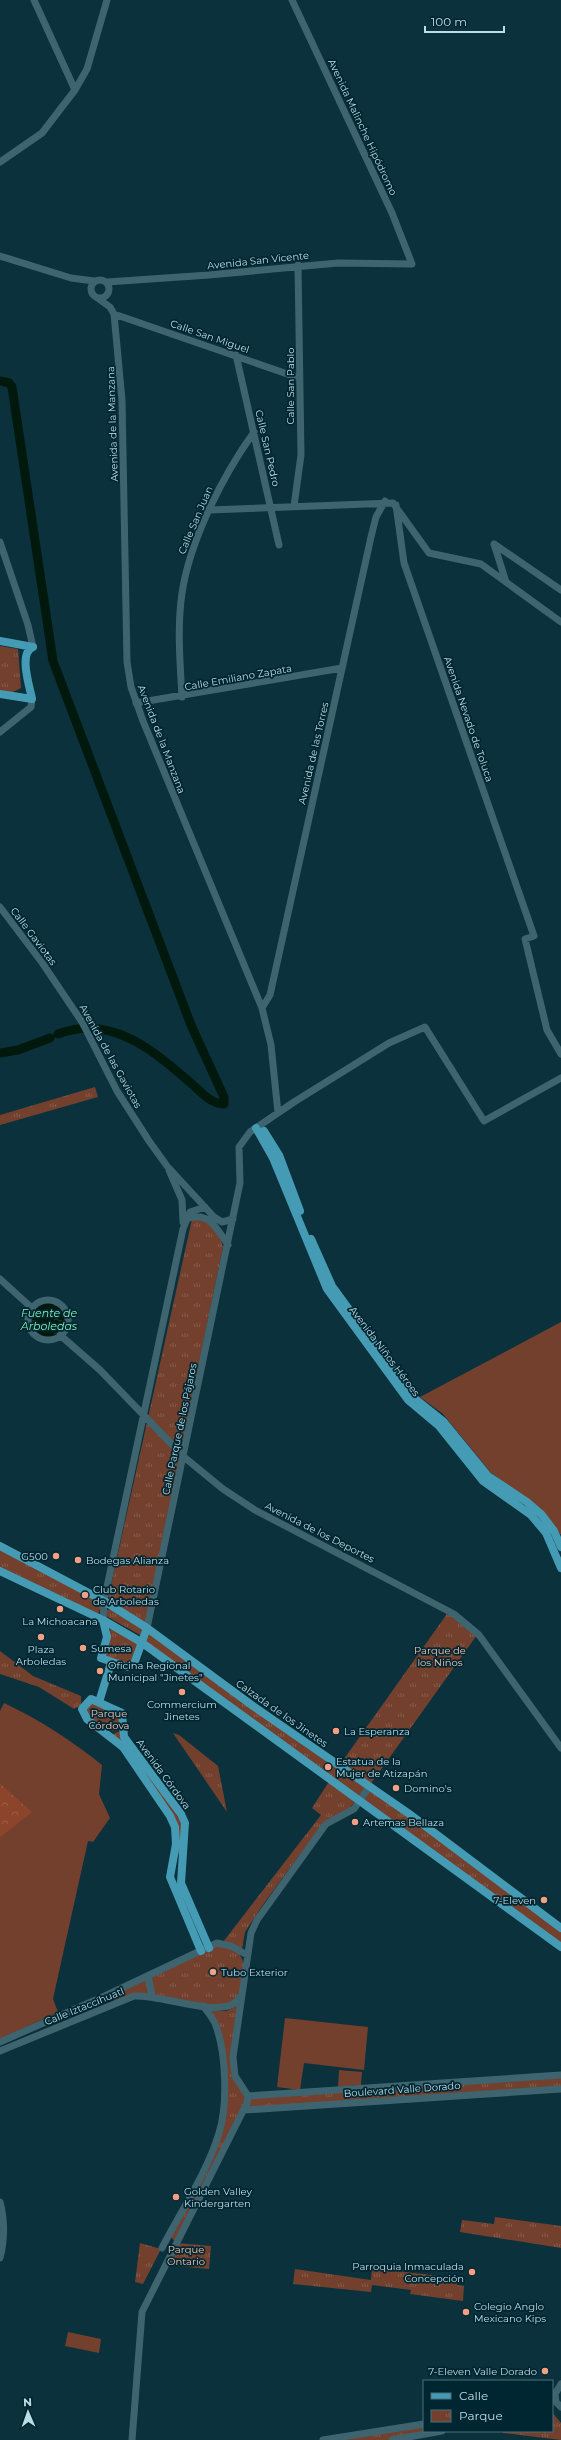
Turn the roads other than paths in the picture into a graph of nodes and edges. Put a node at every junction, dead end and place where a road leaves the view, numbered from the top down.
1 (34, 0) edge
2 (107, 0) edge
3 (292, 0) edge
4 (75, 90) junction
5 (0, 162) edge
6 (0, 256) edge
7 (412, 264) joint
8 (298, 265) junction
9 (71, 278) junction
10 (94, 281) junction
11 (107, 282) junction
12 (91, 290) junction
13 (109, 290) junction
14 (96, 297) junction
15 (112, 310) junction
16 (236, 355) junction
17 (299, 378) junction
18 (254, 432) junction
19 (385, 501) junction
20 (394, 504) junction
21 (294, 506) junction
22 (271, 507) junction
23 (210, 510) junction
24 (0, 542) edge
25 (279, 545) dead end
26 (506, 582) junction
27 (561, 590) edge
28 (561, 622) edge
29 (0, 641) edge
30 (33, 647) junction
31 (342, 668) junction
32 (0, 694) edge
33 (182, 697) junction
34 (32, 699) junction
35 (136, 703) junction
36 (0, 732) edge
37 (0, 907) edge
38 (52, 977) joint
39 (262, 1008) junction
40 (561, 1054) edge
41 (561, 1078) edge
42 (278, 1113) junction
43 (258, 1127) junction
44 (167, 1166) junction
45 (206, 1207) junction
46 (233, 1218) junction
47 (186, 1219) junction
48 (183, 1228) junction
49 (228, 1245) junction
50 (0, 1279) edge
51 (32, 1308) junction
52 (60, 1335) junction
53 (142, 1414) junction
54 (184, 1457) junction
55 (0, 1546) edge
56 (561, 1547) edge
57 (561, 1568) edge
58 (0, 1571) edge
59 (104, 1601) junction
60 (103, 1620) junction
61 (147, 1628) junction
62 (141, 1642) junction
63 (111, 1663) junction
64 (95, 1700) junction
65 (122, 1727) junction
66 (103, 1730) junction
67 (561, 1748) edge
68 (369, 1787) junction
69 (360, 1800) junction
70 (174, 1854) junction
71 (183, 1856) junction
72 (561, 1928) edge
73 (561, 1947) edge
74 (209, 1948) junction
75 (201, 1952) junction
76 (247, 1955) junction
77 (148, 1976) junction
78 (243, 1992) junction
79 (152, 1996) junction
80 (203, 2006) junction
81 (0, 2042) edge
82 (0, 2051) edge
83 (561, 2074) edge
84 (484, 2080) junction
85 (460, 2082) junction
86 (374, 2087) junction
87 (561, 2089) edge
88 (327, 2091) junction
89 (484, 2094) junction
90 (248, 2096) junction
91 (461, 2096) junction
92 (373, 2101) junction
93 (328, 2104) junction
94 (245, 2110) junction
95 (0, 2202) edge
96 (162, 2248) dead end
97 (0, 2258) edge
98 (561, 2384) edge
99 (553, 2394) edge
100 (557, 2406) edge
101 (423, 2424) edge
102 (436, 2432) edge
103 (132, 2440) edge
104 (327, 2440) edge
105 (392, 2440) edge

1 - 4 street
2 - 4 street
3 - 7 street, Avenida Malinche Hipódromo
4 - 5 street
6 - 9 street
7 - 8 street, Avenida San Vicente
8 - 11 street, Avenida San Vicente
8 - 17 street, Calle San Pablo
9 - 10 street
9 - 12 street
10 - 11 street
10 - 12 street
11 - 13 street
12 - 14 street
13 - 14 street
13 - 15 street, Avenida de la Manzana
14 - 15 street
15 - 16 street, Calle San Miguel
15 - 35 street, Avenida de la Manzana
16 - 17 street, Calle San Miguel
16 - 18 street, Calle San Pedro
17 - 21 street, Calle San Pablo
18 - 22 street, Calle San Pedro
18 - 23 street, Calle San Juan
19 - 20 street
19 - 21 street
19 - 31 street, Avenida de las Torres
20 - 26 street
20 - 40 street, Avenida Nevado de Toluca
21 - 22 street
22 - 23 street
22 - 25 street, Calle San Pedro
23 - 33 street, Calle San Juan
24 - 30 street
26 - 27 street
26 - 28 street
29 - 30 main road
30 - 34 main road
31 - 33 street, Calle Emiliano Zapata
31 - 39 street, Avenida de las Torres
32 - 34 main road
33 - 35 street, Calle Emiliano Zapata
34 - 36 street
35 - 39 street, Avenida de la Manzana
37 - 38 street, Calle Gaviotas
38 - 44 street, Avenida de las Gaviotas
39 - 42 street, Avenida de la Manzana
41 - 42 street, Calle Parque de los Pájaros
42 - 43 street, Calle Parque de los Pájaros
43 - 46 street, Calle Parque de los Pájaros
43 - 56 main road, Avenida Niños Héroes
43 - 57 main road, Avenida Niños Héroes
44 - 45 street, Avenida de las Gaviotas
44 - 48 street, Avenida de las Gaviotas
45 - 46 street, Avenida de las Gaviotas
45 - 47 street
46 - 49 street, Calle Parque de los Pájaros
47 - 48 street
47 - 49 street
48 - 53 street
49 - 54 street, Calle Parque de los Pájaros
50 - 51 street
51 - 52 street
51 - 52 street
52 - 53 street, Avenida de los Deportes
53 - 54 street, Avenida de los Deportes
53 - 59 street
54 - 61 street, Calle Parque de los Pájaros
54 - 67 street, Avenida de los Deportes
55 - 59 main road, Calzada de los Jinetes
58 - 60 main road
59 - 60 street
59 - 61 main road, Calzada de los Jinetes
60 - 62 main road
60 - 63 main road
61 - 62 main road, Calle Parque de los Pájaros
61 - 68 main road, Calzada de los Jinetes
62 - 63 main road, Calle Parque de los Pájaros
62 - 69 main road
63 - 64 main road
64 - 65 main road, Avenida Córdova
64 - 66 main road, Avenida Córdova
65 - 66 main road
65 - 71 main road, Avenida Córdova
66 - 70 main road, Avenida Córdova
68 - 69 street
68 - 72 main road, Calzada de los Jinetes
69 - 73 main road
69 - 76 street
70 - 71 main road
70 - 75 main road, Avenida Córdova
71 - 74 main road, Avenida Córdova
74 - 75 street, Calle Iztaccíhuatl
74 - 76 street, Calle Iztaccíhuatl
75 - 77 street, Calle Iztaccíhuatl
76 - 78 street
77 - 79 street
77 - 81 street, Calle Iztaccíhuatl
78 - 80 street, Calle Iztaccíhuatl
78 - 90 street
79 - 80 street, Calle Iztaccíhuatl
79 - 82 street, Calle Iztaccíhuatl
80 - 96 street
83 - 84 street, Boulevard Valle Dorado
84 - 85 street, Boulevard Valle Dorado
84 - 89 street
85 - 86 street, Boulevard Valle Dorado
85 - 91 street
86 - 88 street, Boulevard Valle Dorado
86 - 92 street
87 - 89 street, Boulevard Valle Dorado
88 - 90 street, Boulevard Valle Dorado
88 - 93 street
89 - 91 street, Boulevard Valle Dorado
90 - 94 street
91 - 92 street, Boulevard Valle Dorado
92 - 93 street, Boulevard Valle Dorado
93 - 94 street, Boulevard Valle Dorado
94 - 103 street
95 - 97 street
98 - 99 street
99 - 100 street
101 - 104 street
102 - 105 street

